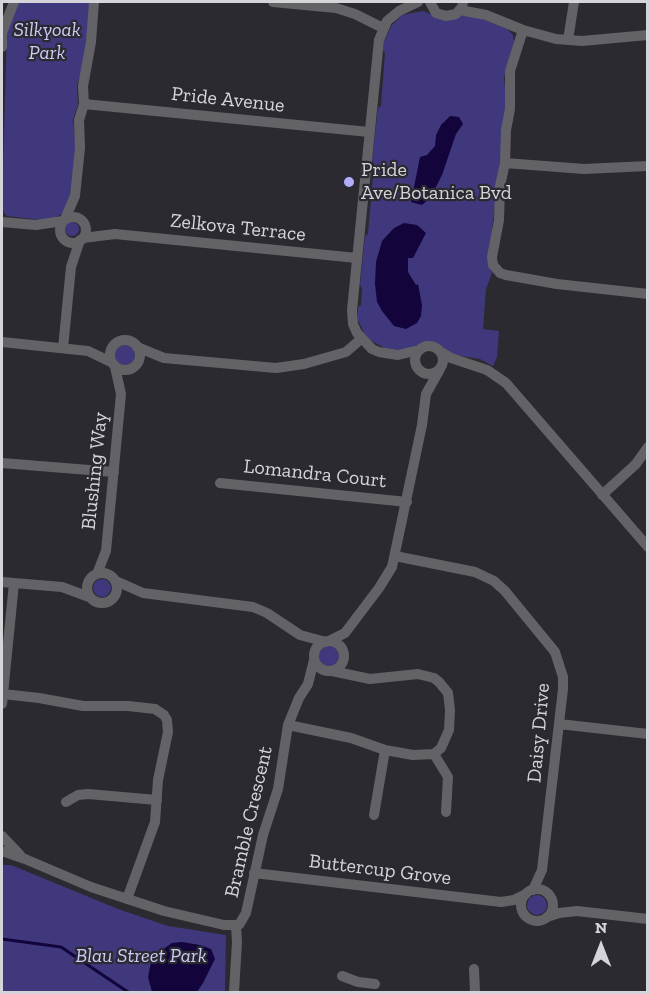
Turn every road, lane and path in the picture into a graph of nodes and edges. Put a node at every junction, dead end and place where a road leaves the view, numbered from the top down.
1 (14, 2) edge
2 (94, 2) edge
3 (279, 2) edge
4 (418, 2) edge
5 (574, 2) edge
6 (464, 4) edge
7 (431, 5) edge
8 (407, 7) junction
9 (383, 28) junction
10 (523, 30) junction
11 (2, 31) edge
12 (648, 35) edge
13 (568, 40) junction
14 (2, 47) edge
15 (84, 104) junction
16 (369, 132) junction
17 (505, 163) junction
18 (648, 166) edge
19 (75, 195) junction
20 (64, 220) junction
21 (82, 221) junction
22 (2, 222) edge
23 (36, 225) junction
24 (115, 234) junction
25 (64, 238) junction
26 (81, 239) junction
27 (357, 258) junction
28 (71, 267) junction
29 (648, 294) edge
30 (361, 339) junction
31 (2, 342) edge
32 (114, 344) junction
33 (137, 347) junction
34 (63, 348) junction
35 (419, 350) junction
36 (88, 351) junction
37 (441, 352) junction
38 (398, 355) junction
39 (164, 358) junction
40 (463, 362) junction
41 (113, 364) junction
42 (136, 365) junction
43 (417, 367) junction
44 (440, 369) junction
45 (121, 394) junction
46 (426, 394) junction
47 (648, 447) edge
48 (2, 463) edge
49 (114, 472) junction
50 (220, 483) dead end
51 (602, 495) junction
52 (407, 502) junction
53 (648, 547) edge
54 (106, 551) junction
55 (396, 556) junction
56 (94, 575) junction
57 (115, 580) junction
58 (2, 582) edge
59 (14, 583) junction
60 (62, 587) junction
61 (143, 593) junction
62 (89, 597) junction
63 (114, 598) junction
64 (345, 633) junction
65 (300, 635) junction
66 (328, 641) junction
67 (344, 655) junction
68 (314, 659) junction
69 (329, 671) junction
70 (358, 676) junction
71 (308, 684) junction
72 (2, 699) edge
73 (559, 724) junction
74 (288, 725) junction
75 (648, 734) edge
76 (384, 750) junction
77 (434, 754) junction
78 (157, 800) junction
79 (66, 802) dead end
80 (446, 812) dead end
81 (374, 815) dead end
82 (2, 836) edge
83 (2, 851) edge
84 (25, 859) junction
85 (542, 870) junction
86 (254, 873) junction
87 (530, 892) junction
88 (549, 895) junction
89 (127, 899) junction
90 (501, 902) junction
91 (577, 911) junction
92 (525, 915) junction
93 (548, 917) junction
94 (648, 919) edge
95 (236, 926) junction
96 (474, 969) dead end
97 (342, 976) dead end
98 (375, 984) dead end
99 (356, 987) edge
100 (234, 993) edge
101 (475, 993) edge

1 - 11 street
2 - 15 street
3 - 9 street
4 - 8 street
5 - 13 street
6 - 7 street
6 - 10 street
7 - 8 street
8 - 9 street
9 - 16 street
10 - 13 street
10 - 17 street
11 - 14 street
12 - 13 street
15 - 16 street, Pride Avenue
15 - 19 street
16 - 27 street
17 - 18 street
17 - 29 street
19 - 20 street
19 - 21 street
20 - 21 street
20 - 23 street
20 - 25 street
21 - 24 street, Zelkova Terrace
21 - 26 street
22 - 23 street
23 - 25 street
24 - 26 street, Zelkova Terrace
24 - 27 street, Zelkova Terrace
25 - 26 street
25 - 28 street
26 - 28 street
27 - 30 street
28 - 34 street
30 - 38 street
30 - 39 street
31 - 34 street
32 - 33 street
32 - 36 street
32 - 41 street
33 - 39 street
33 - 42 street
34 - 36 street
35 - 37 street
35 - 38 street
35 - 43 street
36 - 41 street
37 - 40 street
37 - 44 street
38 - 43 street
39 - 42 street
40 - 44 street
40 - 51 street
41 - 42 street
41 - 45 street, Blushing Way
42 - 45 street, Blushing Way
43 - 44 street
43 - 46 street
44 - 46 street
45 - 49 street, Blushing Way
46 - 52 street
47 - 51 street
48 - 49 street
49 - 54 street, Blushing Way
50 - 52 street, Lomandra Court
51 - 53 street
52 - 55 street
54 - 56 street, Blushing Way
54 - 57 street, Blushing Way
55 - 64 street
55 - 73 street, Daisy Drive
56 - 57 street
56 - 60 street
56 - 62 street
57 - 61 street
57 - 63 street
58 - 59 street
59 - 60 street
59 - 72 street
60 - 62 street
61 - 63 street
61 - 65 street
62 - 63 street
64 - 66 street
64 - 67 street
65 - 66 street
65 - 68 street
66 - 67 street
66 - 68 street
67 - 69 street
67 - 70 street
68 - 69 street
68 - 71 street, Bramble Crescent
69 - 70 street
69 - 71 street, Bramble Crescent
70 - 77 street
71 - 74 street, Bramble Crescent
72 - 78 street
73 - 75 street
73 - 85 street, Daisy Drive
74 - 76 street
74 - 86 street, Bramble Crescent
76 - 77 street
76 - 81 street
77 - 80 street
78 - 79 street
78 - 89 street
82 - 84 street, Bramble Crescent
83 - 84 street, Bramble Crescent
84 - 89 street, Bramble Crescent
85 - 87 street, Daisy Drive
85 - 88 street, Daisy Drive
86 - 90 street, Buttercup Grove
86 - 95 street, Bramble Crescent
87 - 88 street
87 - 90 street, Buttercup Grove
87 - 92 street
88 - 91 street
88 - 93 street
89 - 95 street, Bramble Crescent
90 - 92 street, Buttercup Grove
91 - 93 street
91 - 94 street
92 - 93 street
95 - 100 street
96 - 101 street
97 - 99 street
98 - 99 street

